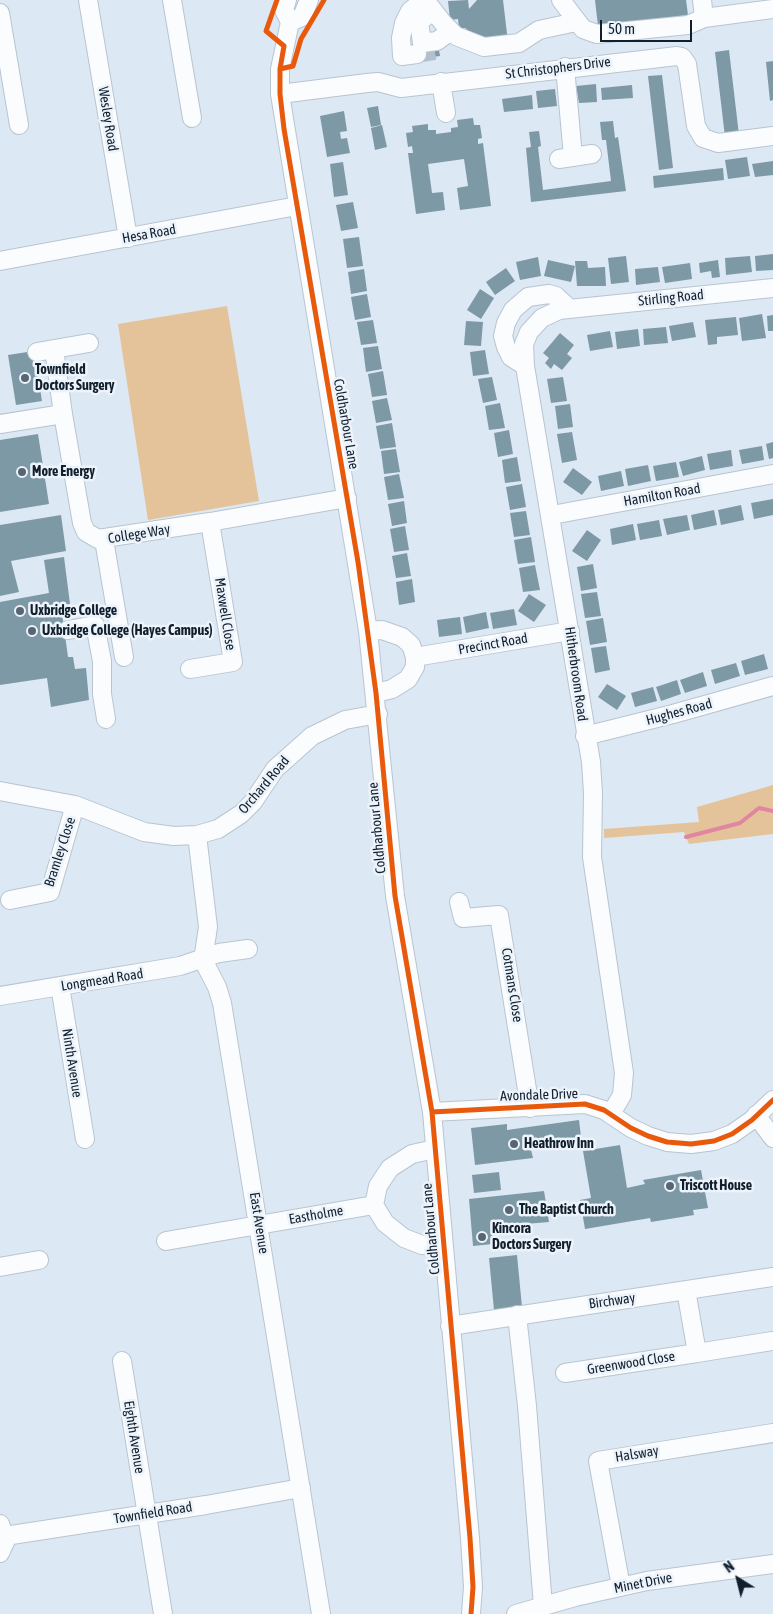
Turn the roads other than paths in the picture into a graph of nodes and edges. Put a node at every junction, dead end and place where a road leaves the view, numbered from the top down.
1 (88, 0) edge
2 (172, 0) edge
3 (287, 0) edge
4 (309, 0) edge
5 (561, 0) edge
6 (702, 0) edge
7 (427, 4) edge
8 (773, 9) edge
9 (0, 13) edge
10 (704, 18) junction
11 (290, 22) junction
12 (576, 22) junction
13 (456, 35) junction
14 (439, 50) tunnel mouth
15 (417, 54) tunnel mouth
16 (565, 67) junction
17 (441, 82) junction
18 (280, 94) junction
19 (446, 113) dead end
20 (192, 118) dead end
21 (19, 125) dead end
22 (773, 136) edge
23 (592, 154) dead end
24 (297, 206) junction
25 (128, 238) junction
26 (0, 261) edge
27 (773, 288) edge
28 (569, 308) junction
29 (89, 342) dead end
30 (54, 349) junction
31 (37, 352) dead end
32 (525, 366) junction
33 (63, 414) junction
34 (0, 424) edge
35 (773, 474) edge
36 (347, 498) junction
37 (552, 515) junction
38 (210, 522) junction
39 (104, 540) junction
40 (68, 630) dead end
41 (368, 631) junction
42 (570, 631) junction
43 (100, 649) junction
44 (415, 657) junction
45 (190, 669) dead end
46 (773, 686) edge
47 (376, 694) junction
48 (378, 714) junction
49 (106, 719) dead end
50 (585, 736) junction
51 (0, 791) edge
52 (75, 805) junction
53 (197, 835) junction
54 (10, 900) dead end
55 (459, 902) dead end
56 (248, 948) dead end
57 (203, 960) junction
58 (60, 986) junction
59 (0, 996) edge
60 (773, 1100) edge
61 (530, 1108) junction
62 (432, 1112) junction
63 (611, 1114) junction
64 (756, 1115) junction
65 (773, 1138) edge
66 (85, 1140) dead end
67 (435, 1149) junction
68 (374, 1205) junction
69 (259, 1224) junction
70 (166, 1240) dead end
71 (444, 1246) junction
72 (39, 1260) dead end
73 (0, 1267) edge
74 (773, 1277) edge
75 (686, 1290) junction
76 (517, 1315) junction
77 (450, 1326) junction
78 (772, 1341) edge
79 (697, 1352) junction
80 (122, 1361) dead end
81 (565, 1373) dead end
82 (773, 1433) edge
83 (301, 1488) junction
84 (146, 1514) junction
85 (3, 1530) edge
86 (0, 1553) edge
87 (773, 1564) edge
88 (621, 1586) junction
89 (543, 1606) junction
90 (163, 1614) edge
91 (321, 1614) edge
92 (470, 1614) edge
93 (516, 1614) edge

1 - 25 street, Wesley Road
2 - 20 street
3 - 11 street, Coldharbour Lane
4 - 11 street
5 - 12 street
6 - 10 street
7 - 13 street
7 - 13 street
7 - 15 street
8 - 10 street
9 - 21 street
10 - 12 street
11 - 18 street, Coldharbour Lane
12 - 13 street
13 - 14 street
16 - 17 street, St Christophers Drive
16 - 22 street, St Christophers Drive
16 - 23 street
17 - 18 street, St Christophers Drive
17 - 19 street
18 - 24 street, Coldharbour Lane
24 - 25 street, Hesa Road
24 - 36 street, Coldharbour Lane
25 - 26 street, Hesa Road
27 - 28 street, Stirling Road
28 - 32 street, Stirling Road
28 - 32 street
29 - 30 street
30 - 31 street
30 - 33 street
32 - 37 street, Hitherbroom Road
33 - 34 street
33 - 39 street, College Way
35 - 37 street, Hamilton Road
36 - 38 street, College Way
36 - 41 street, Coldharbour Lane
37 - 42 street, Hitherbroom Road
38 - 39 street, College Way
38 - 45 street, Maxwell Close
39 - 43 street
40 - 43 street
41 - 44 street
41 - 47 street, Coldharbour Lane
42 - 44 street, Precinct Road
42 - 50 street, Hitherbroom Road
43 - 49 street
44 - 47 street
46 - 50 street, Hughes Road
47 - 48 street, Coldharbour Lane
48 - 53 street, Orchard Road
48 - 62 street, Coldharbour Lane
50 - 63 street, Hitherbroom Road
51 - 52 street, Orchard Road
52 - 53 street, Orchard Road
52 - 54 street, Bramley Close
53 - 57 street
55 - 61 street, Cotmans Close
56 - 57 street, Longmead Road
57 - 58 street, Longmead Road
57 - 69 street, East Avenue
58 - 59 street, Longmead Road
58 - 66 street, Ninth Avenue
60 - 64 street, Avondale Drive
61 - 62 street, Avondale Drive
61 - 63 street, Avondale Drive
62 - 67 street, Coldharbour Lane
63 - 64 street, Avondale Drive
64 - 65 street
67 - 68 street
67 - 71 street, Coldharbour Lane
68 - 69 street, Eastholme
68 - 71 street
69 - 70 street, Eastholme
69 - 83 street, East Avenue
71 - 77 street, Coldharbour Lane
72 - 73 street
74 - 75 street, Birchway
75 - 76 street, Birchway
75 - 79 street
76 - 77 street, Birchway
76 - 89 street
77 - 92 street, Coldharbour Lane
78 - 79 street, Greenwood Close
79 - 81 street, Greenwood Close
80 - 84 street, Eighth Avenue
82 - 88 street, Halsway
83 - 84 street, Townfield Road
83 - 91 street, East Avenue
84 - 85 street, Townfield Road
84 - 90 street, Eighth Avenue
85 - 86 street
87 - 88 street, Minet Drive
88 - 89 street, Minet Drive
89 - 93 street, Minet Drive

